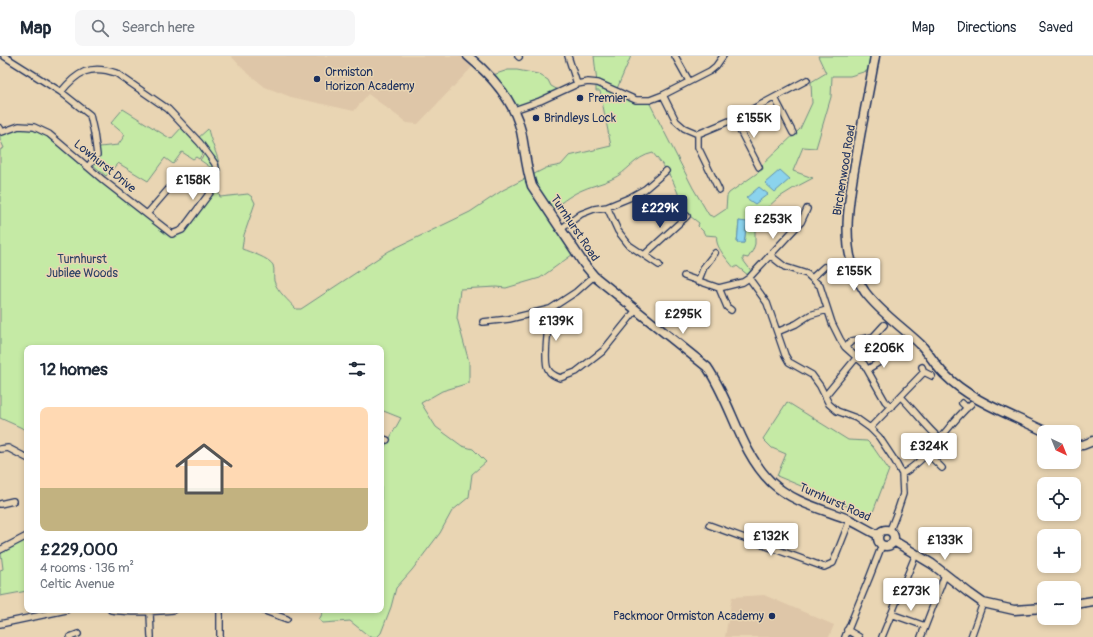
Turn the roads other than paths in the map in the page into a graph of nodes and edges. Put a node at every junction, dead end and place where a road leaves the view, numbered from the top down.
1 (4, 56) edge
2 (468, 56) edge
3 (568, 56) edge
4 (675, 56) edge
5 (722, 56) edge
6 (875, 56) edge
7 (807, 80) dead end
8 (689, 81) junction
9 (577, 84) junction
10 (61, 92) junction
11 (663, 95) junction
12 (775, 98) junction
13 (514, 110) junction
14 (734, 119) junction
15 (0, 128) edge
16 (793, 133) dead end
17 (698, 134) junction
18 (88, 167) junction
19 (759, 167) dead end
20 (666, 171) dead end
21 (178, 178) dead end
22 (719, 190) dead end
23 (607, 207) junction
24 (807, 209) dead end
25 (147, 214) junction
26 (687, 216) dead end
27 (561, 229) junction
28 (715, 253) dead end
29 (644, 255) junction
30 (771, 256) junction
31 (659, 265) dead end
32 (825, 267) dead end
33 (594, 276) junction
34 (684, 276) dead end
35 (749, 278) junction
36 (812, 278) junction
37 (698, 282) junction
38 (720, 288) junction
39 (550, 309) junction
40 (636, 310) junction
41 (727, 310) dead end
42 (827, 310) junction
43 (483, 322) dead end
44 (884, 325) dead end
45 (778, 332) junction
46 (845, 347) junction
47 (887, 353) dead end
48 (857, 357) junction
49 (868, 369) junction
50 (932, 376) dead end
51 (825, 396) junction
52 (901, 397) junction
53 (962, 403) dead end
54 (891, 407) junction
55 (870, 428) junction
56 (1037, 428) edge
57 (940, 440) junction
58 (1093, 441) edge
59 (1081, 445) edge
60 (0, 449) edge
61 (927, 453) junction
62 (24, 456) edge
63 (942, 468) dead end
64 (902, 474) junction
65 (13, 501) dead end
66 (0, 504) edge
67 (850, 520) junction
68 (709, 525) dead end
69 (890, 530) junction
70 (878, 535) junction
71 (24, 538) edge
72 (894, 541) junction
73 (882, 545) junction
74 (0, 550) edge
75 (916, 554) junction
76 (945, 574) junction
77 (1093, 601) edge
78 (983, 603) junction
79 (1081, 603) edge
80 (1037, 608) edge
81 (52, 613) edge
82 (150, 613) edge
83 (220, 613) edge
84 (273, 613) edge
85 (891, 614) junction
86 (287, 619) dead end
87 (0, 624) edge
88 (925, 626) junction
89 (848, 630) junction
90 (78, 634) dead end
91 (70, 637) edge
92 (151, 637) edge
93 (220, 637) edge
94 (845, 637) edge
95 (859, 637) edge
96 (882, 637) edge
97 (921, 637) edge
98 (971, 637) edge

1 - 10 street
2 - 13 street, Turnhurst Road
3 - 9 street
4 - 8 street
5 - 8 street
6 - 56 street, Birchenwood Road
7 - 12 street
8 - 11 street
9 - 11 street
9 - 13 street
10 - 18 street
10 - 25 street, Lowhurst Drive
11 - 17 street
12 - 14 street
12 - 16 street
13 - 27 street, Turnhurst Road
14 - 17 street
14 - 19 street
15 - 18 street, Lowhurst Drive
17 - 22 street
18 - 25 street, Lowhurst Drive
20 - 23 street
21 - 25 street
23 - 27 street
23 - 29 street
24 - 30 street
26 - 29 street
27 - 33 street, Turnhurst Road
28 - 37 street
29 - 31 street
30 - 35 street
30 - 36 street
32 - 36 street
33 - 39 street
33 - 40 street, Turnhurst Road
34 - 37 street
35 - 38 street
35 - 45 street
36 - 42 street
37 - 38 street
38 - 41 street
39 - 40 street
39 - 43 street
40 - 67 street, Turnhurst Road
42 - 45 street
42 - 46 street
44 - 46 street
45 - 51 street
46 - 48 street
47 - 49 street
48 - 49 street
48 - 51 street
49 - 54 street
50 - 52 street
51 - 55 street
52 - 54 street
52 - 57 street
53 - 57 street
54 - 55 street
55 - 64 street
57 - 61 street
58 - 59 street
60 - 62 street
61 - 63 street
61 - 64 street
64 - 69 street
65 - 66 street
67 - 68 street
67 - 70 street, Turnhurst Road
69 - 70 street
69 - 72 street
70 - 73 street
71 - 74 street
72 - 73 street
72 - 75 street
73 - 89 street
75 - 76 street
75 - 85 street
76 - 78 street
76 - 88 street
77 - 79 street
78 - 80 street
78 - 98 street
81 - 87 street
82 - 92 street
83 - 93 street
84 - 86 street
85 - 88 street
85 - 96 street
88 - 97 street
89 - 94 street
89 - 95 street
90 - 91 street

